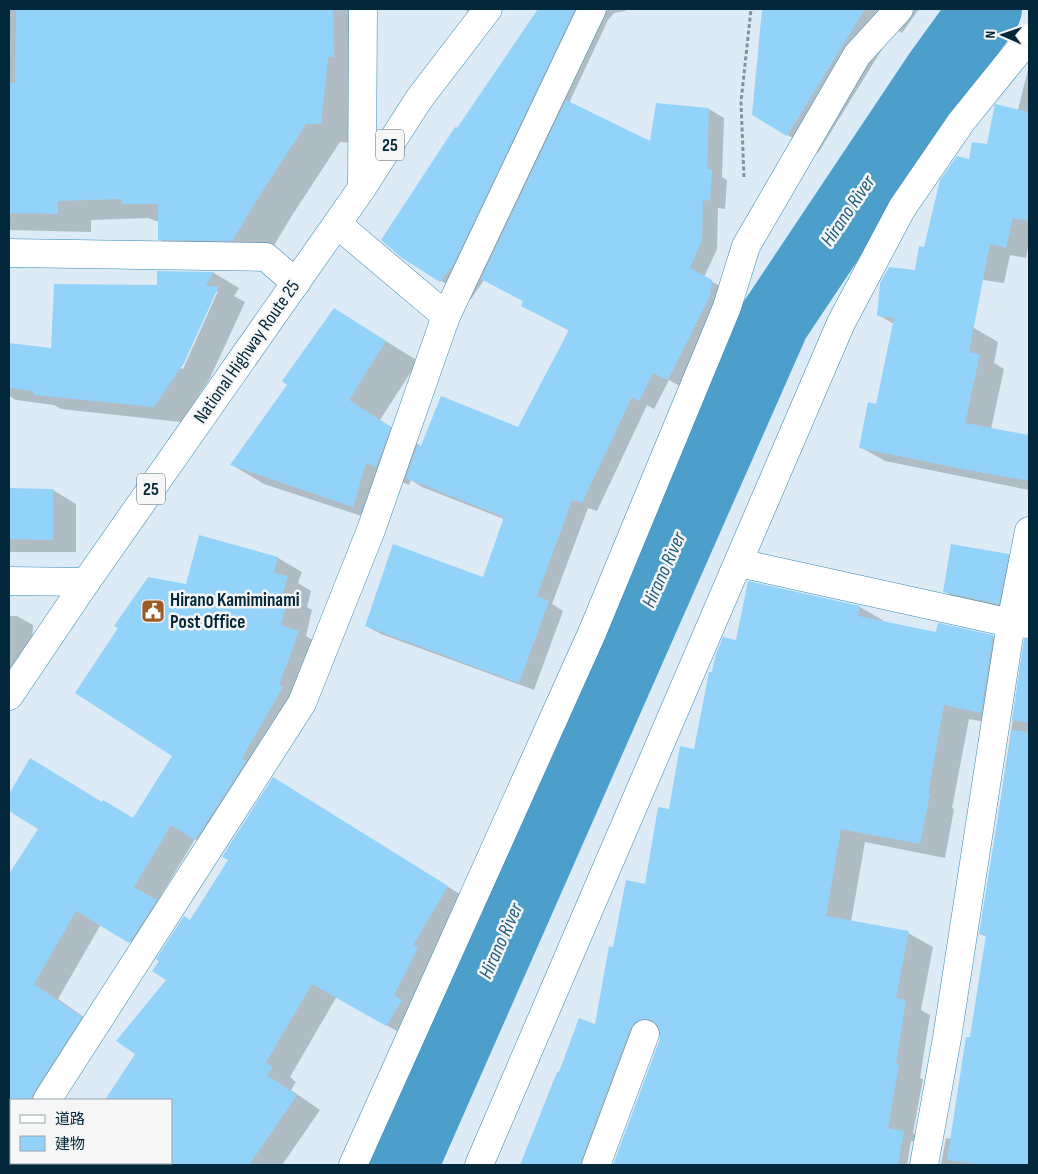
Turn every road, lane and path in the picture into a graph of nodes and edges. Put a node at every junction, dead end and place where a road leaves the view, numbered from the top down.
1 (363, 9) edge
2 (488, 9) edge
3 (592, 9) edge
4 (751, 9) edge
5 (899, 9) edge
6 (1029, 38) edge
7 (744, 179) dead end
8 (362, 188) junction
9 (337, 224) junction
10 (9, 253) edge
11 (296, 283) junction
12 (446, 316) junction
13 (1029, 531) edge
14 (739, 563) junction
15 (9, 581) edge
16 (86, 582) junction
17 (1020, 624) edge
18 (9, 696) edge
19 (646, 1034) dead end
20 (48, 1099) edge
21 (354, 1165) edge
22 (479, 1165) edge
23 (596, 1165) edge
24 (924, 1165) edge

1 - 8 main road
2 - 8 main road, National Highway Route 25 / 25
3 - 12 main road
4 - 7 path
5 - 21 main road
6 - 14 main road
8 - 9 main road, National Highway Route 25 / 25
9 - 11 main road, National Highway Route 25 / 25
9 - 12 main road
10 - 11 main road
11 - 16 main road, National Highway Route 25 / 25
12 - 20 main road
13 - 17 main road
14 - 17 main road
14 - 22 main road
15 - 16 main road
16 - 18 main road, National Highway Route 25 / 25
17 - 24 main road
19 - 23 main road

